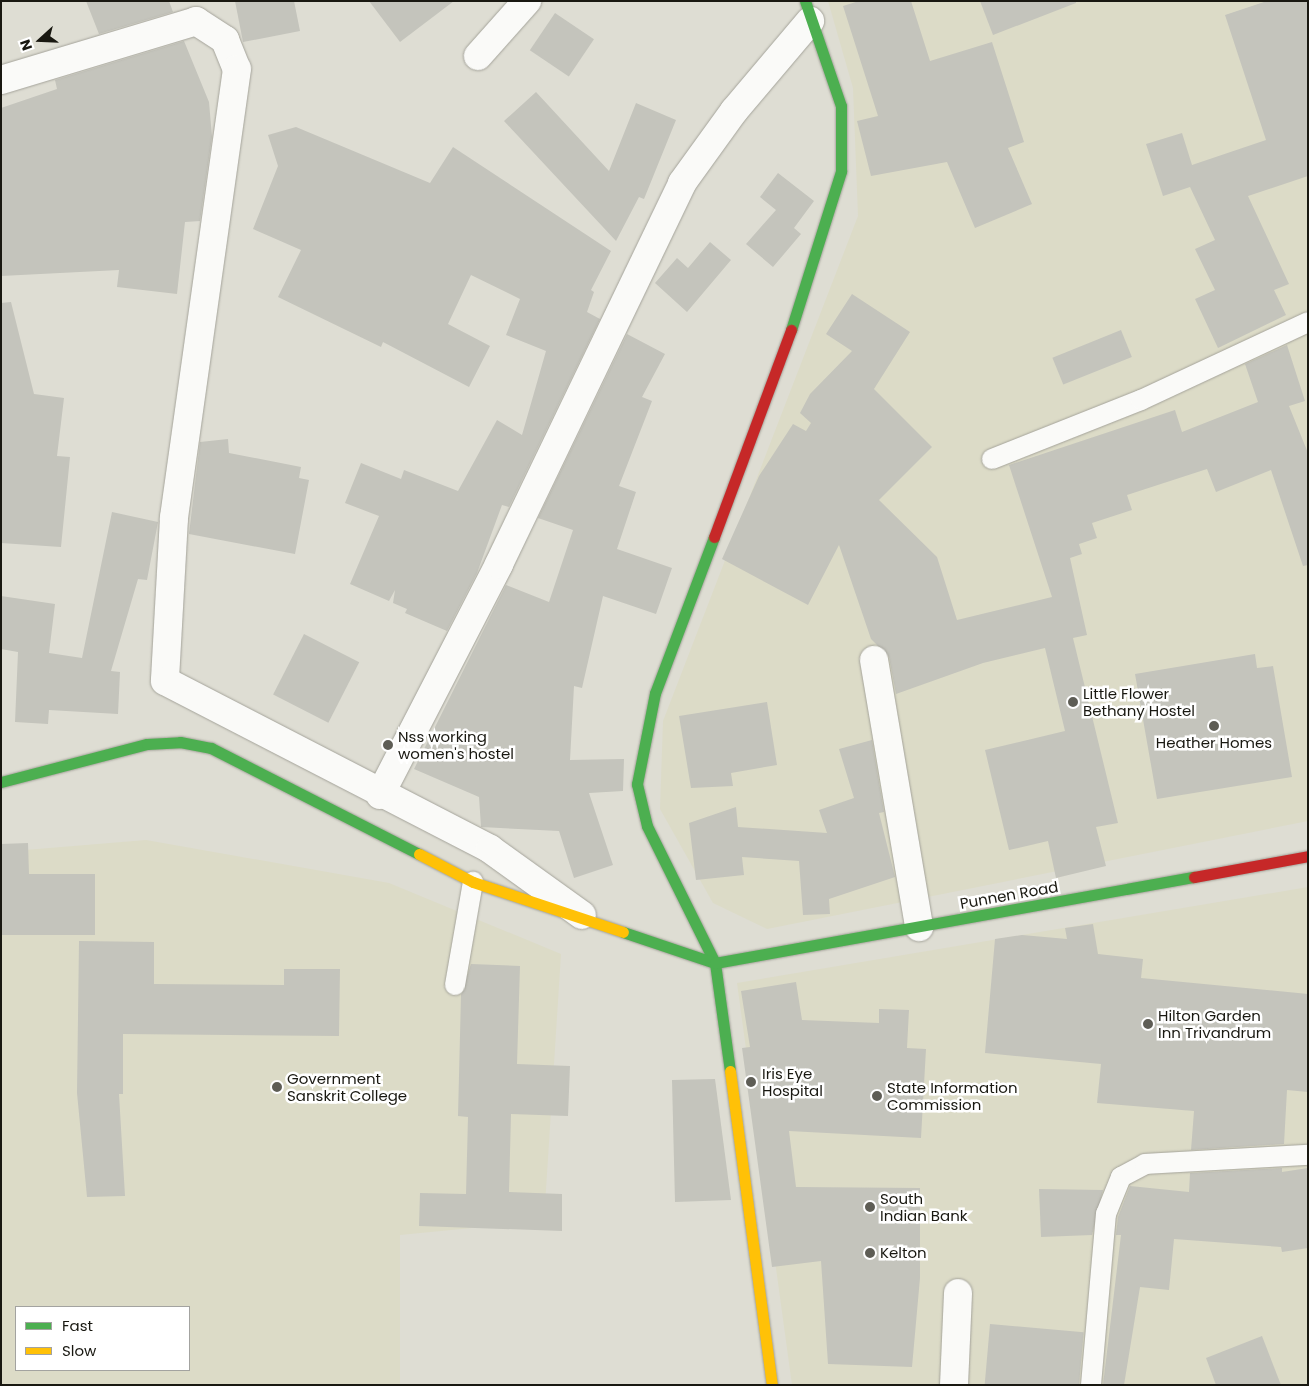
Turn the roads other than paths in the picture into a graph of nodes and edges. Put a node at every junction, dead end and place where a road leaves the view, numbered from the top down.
1 (527, 1) edge
2 (808, 11) edge
3 (478, 56) dead end
4 (1, 80) edge
5 (1308, 322) edge
6 (992, 459) dead end
7 (874, 660) dead end
8 (1, 782) edge
9 (380, 795) junction
10 (1308, 856) edge
11 (473, 882) junction
12 (582, 915) junction
13 (919, 927) junction
14 (716, 964) junction
15 (454, 985) dead end
16 (1308, 1156) edge
17 (958, 1293) dead end
18 (772, 1385) edge
19 (954, 1385) edge
20 (1091, 1385) edge

1 - 3 street
2 - 9 street
2 - 14 street
4 - 9 street
5 - 6 lane
7 - 13 street
8 - 11 street
9 - 12 street
10 - 13 street, Punnen Road
11 - 12 street
11 - 15 lane
12 - 14 street
13 - 14 street, Punnen Road
14 - 18 street
16 - 20 lane
17 - 19 street

